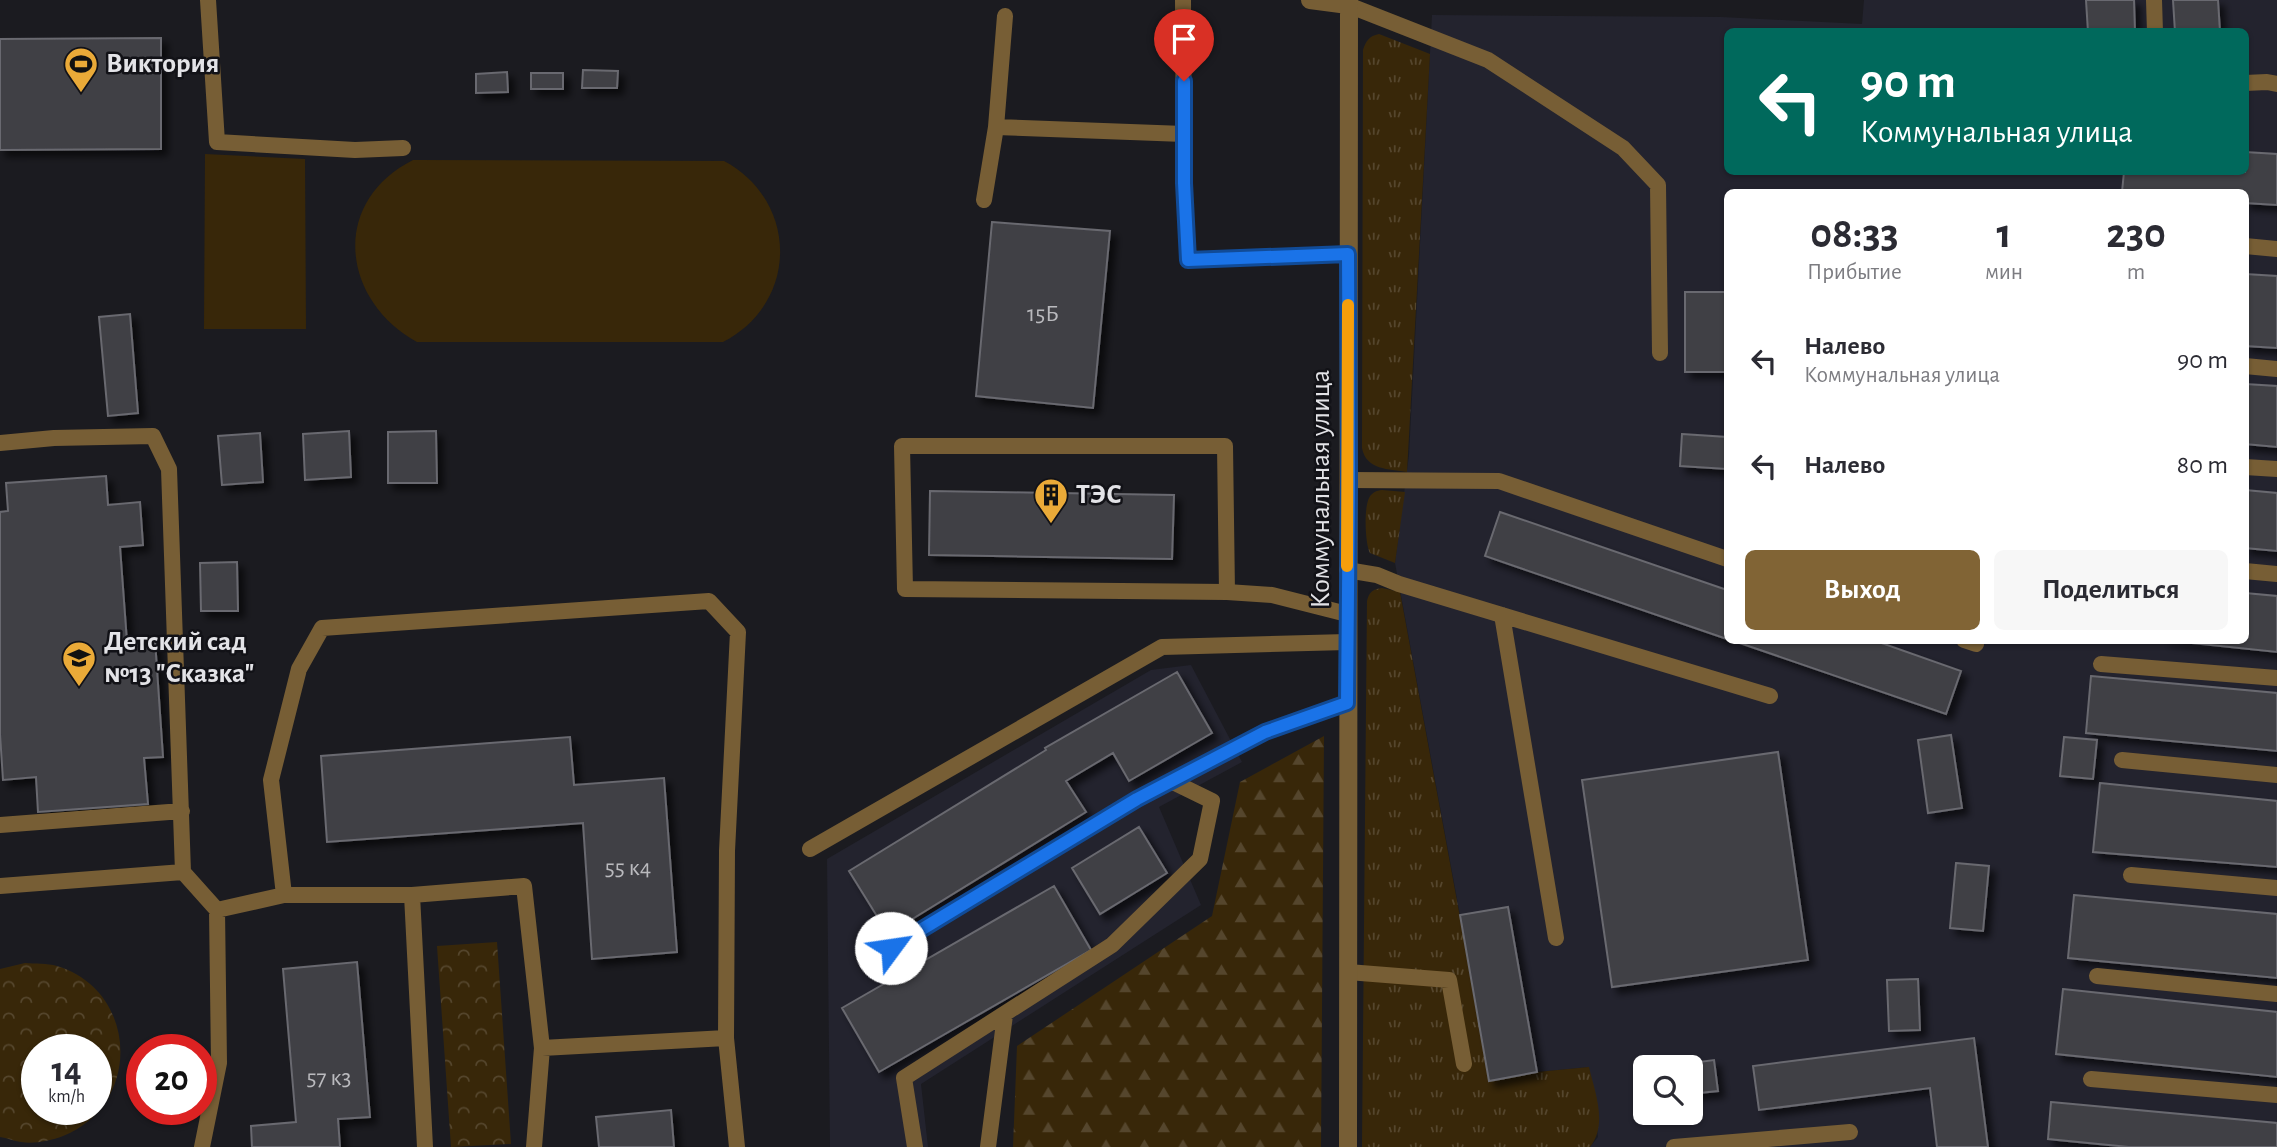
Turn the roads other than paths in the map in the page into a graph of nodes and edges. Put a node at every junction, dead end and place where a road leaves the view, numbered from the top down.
1 (208, 0) edge
2 (1183, 0) edge
3 (1310, 0) edge
4 (2154, 0) edge
5 (1349, 2) edge
6 (1005, 16) dead end
7 (2155, 28) edge
8 (2249, 83) edge
9 (2277, 85) edge
10 (996, 127) junction
11 (1184, 134) junction
12 (403, 148) dead end
13 (984, 200) dead end
14 (2249, 246) edge
15 (2277, 249) edge
16 (1348, 254) junction
17 (1660, 353) dead end
18 (2249, 366) edge
19 (2277, 369) edge
20 (0, 443) edge
21 (2249, 467) edge
22 (2277, 469) edge
23 (1349, 480) junction
24 (1724, 558) edge
25 (1347, 570) junction
26 (2249, 571) edge
27 (2277, 574) edge
28 (1227, 592) junction
29 (1347, 614) junction
30 (1502, 615) junction
31 (1347, 642) junction
32 (2101, 664) dead end
33 (2277, 678) edge
34 (1770, 696) dead end
35 (1347, 703) junction
36 (2122, 760) dead end
37 (2277, 775) edge
38 (1171, 781) junction
39 (182, 811) junction
40 (0, 825) edge
41 (810, 849) dead end
42 (184, 872) junction
43 (2131, 875) dead end
44 (0, 886) edge
45 (2277, 888) edge
46 (284, 895) junction
47 (412, 895) junction
48 (217, 910) junction
49 (1556, 939) dead end
50 (869, 961) dead end
51 (1348, 972) junction
52 (2097, 976) dead end
53 (2277, 994) edge
54 (1005, 1015) junction
55 (726, 1038) junction
56 (542, 1048) junction
57 (1464, 1064) dead end
58 (2091, 1079) dead end
59 (2277, 1095) edge
60 (1850, 1132) dead end
61 (202, 1147) edge
62 (425, 1147) edge
63 (534, 1147) edge
64 (737, 1147) edge
65 (915, 1147) edge
66 (988, 1147) edge
67 (1348, 1147) edge
68 (1674, 1147) edge

1 - 12 lane
2 - 11 lane
3 - 5 street
4 - 7 lane
5 - 16 street, Коммунальная улица
5 - 17 lane
6 - 10 lane
8 - 9 lane
10 - 11 lane
10 - 13 lane
11 - 16 lane
14 - 15 lane
16 - 23 street, Коммунальная улица
18 - 19 lane
20 - 39 lane
21 - 22 lane
23 - 24 lane
23 - 25 street, Коммунальная улица
25 - 29 street, Коммунальная улица
25 - 30 lane
26 - 27 lane
28 - 28 lane
28 - 29 lane
29 - 31 street, Коммунальная улица
30 - 34 lane
30 - 49 lane
31 - 35 street, Коммунальная улица
31 - 41 lane
32 - 33 lane
35 - 38 lane
35 - 51 street, Коммунальная улица
36 - 37 lane
38 - 50 lane
38 - 54 lane
39 - 40 lane
39 - 42 lane
42 - 44 lane
42 - 48 lane
43 - 45 lane
46 - 47 lane
46 - 48 lane
46 - 55 lane
47 - 56 lane
47 - 62 lane
48 - 61 lane
51 - 57 lane
51 - 67 street, Коммунальная улица
52 - 53 lane
54 - 65 lane
54 - 66 lane
55 - 56 lane
55 - 64 lane
56 - 63 lane
58 - 59 lane
60 - 68 lane

